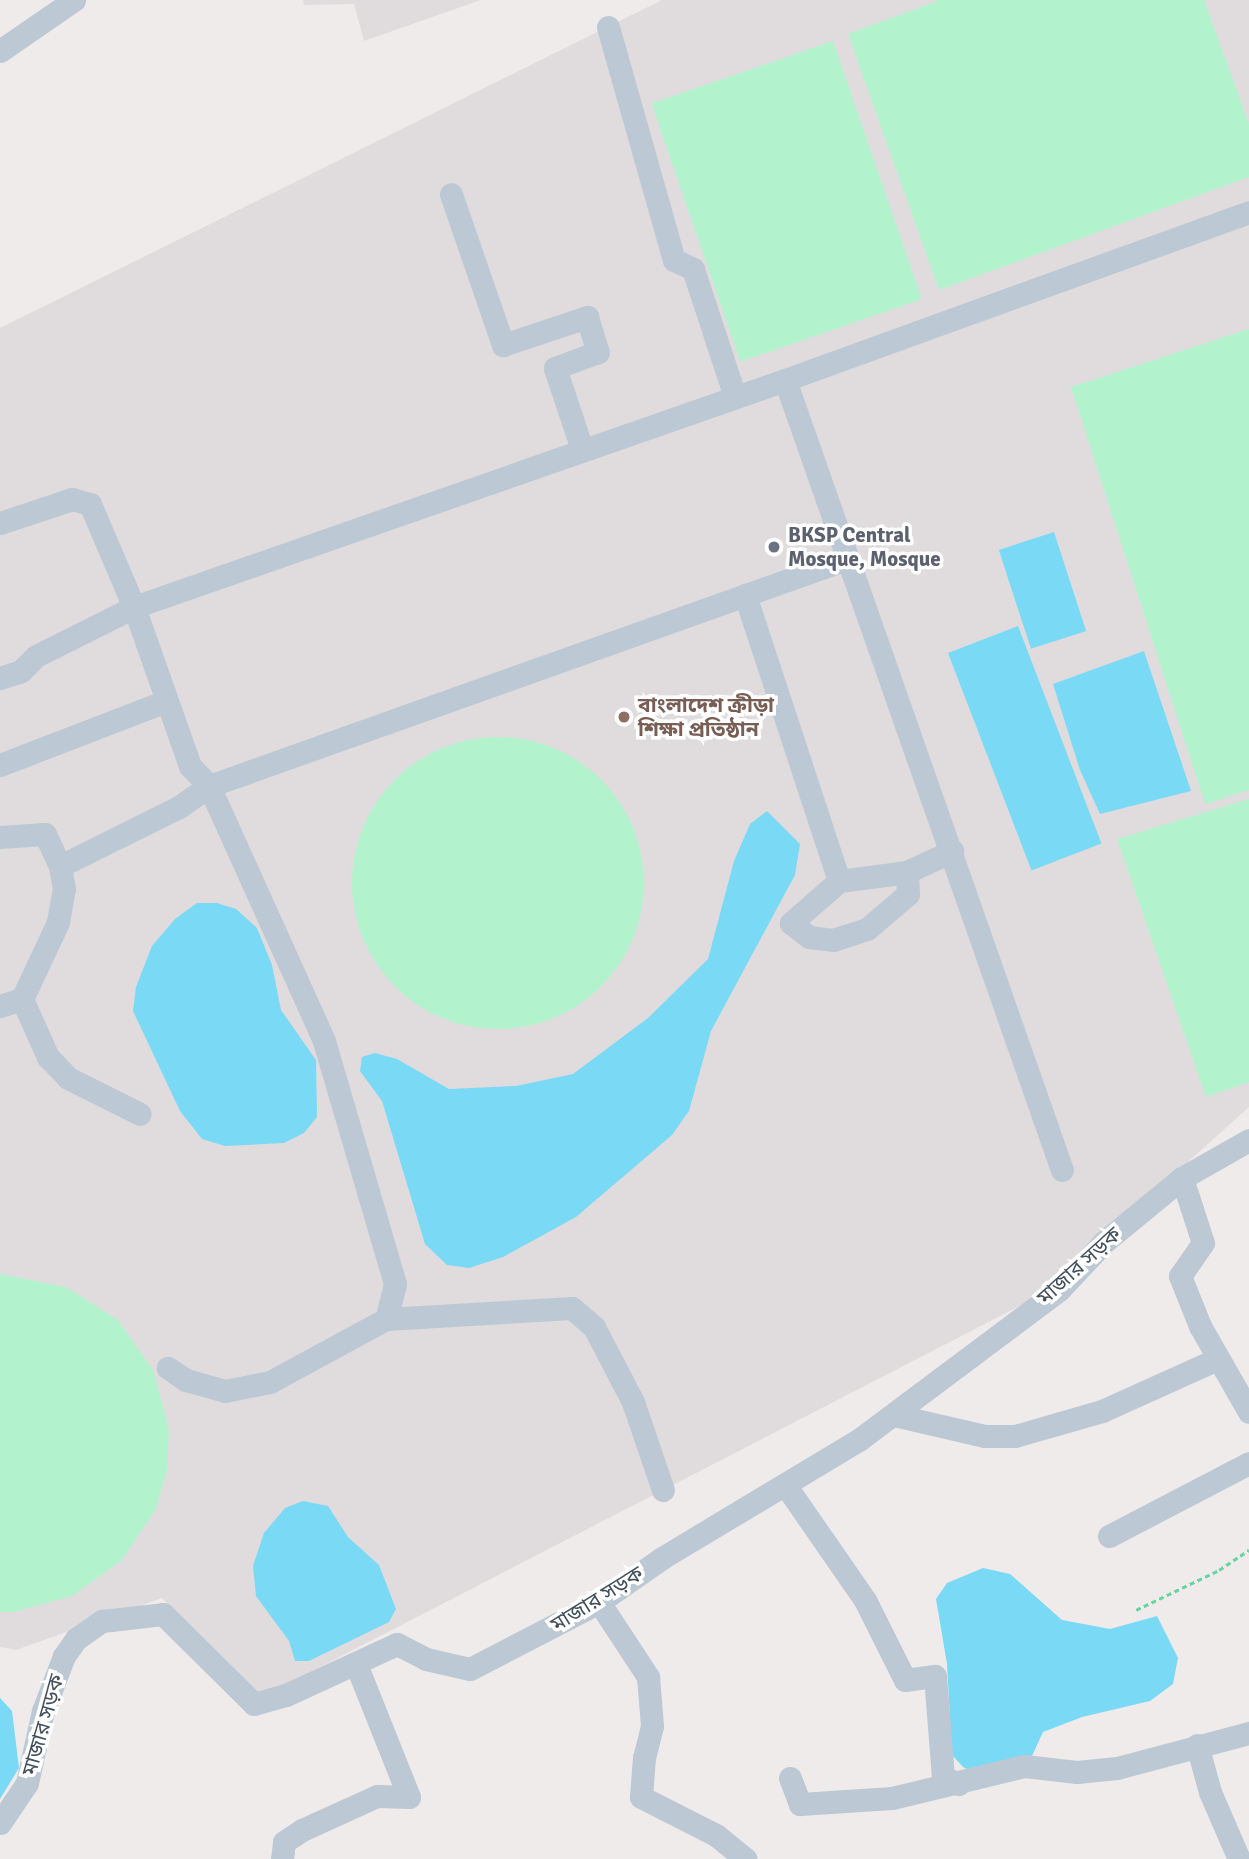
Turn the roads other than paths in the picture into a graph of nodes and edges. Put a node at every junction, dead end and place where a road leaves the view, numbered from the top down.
1 (74, 0) edge
2 (608, 27) dead end
3 (0, 51) edge
4 (451, 194) dead end
5 (1249, 212) edge
6 (785, 380) junction
7 (735, 397) junction
8 (582, 449) junction
9 (0, 523) edge
10 (847, 559) junction
11 (745, 595) junction
12 (134, 607) junction
13 (0, 678) edge
14 (166, 701) junction
15 (0, 765) edge
16 (209, 786) junction
17 (0, 837) edge
18 (952, 851) junction
19 (60, 866) junction
20 (907, 872) junction
21 (839, 880) junction
22 (11, 1002) edge
23 (140, 1114) dead end
24 (1249, 1140) edge
25 (1062, 1170) dead end
26 (1182, 1178) junction
27 (386, 1319) junction
28 (1217, 1359) junction
29 (168, 1368) dead end
30 (1249, 1412) edge
31 (894, 1415) junction
32 (1249, 1463) edge
33 (786, 1486) junction
34 (663, 1490) dead end
35 (1109, 1536) dead end
36 (600, 1602) junction
37 (356, 1664) junction
38 (1249, 1733) edge
39 (1197, 1745) junction
40 (790, 1778) dead end
41 (958, 1784) junction
42 (0, 1822) edge
43 (282, 1859) edge
44 (746, 1859) edge
45 (1240, 1859) edge

1 - 3 street
2 - 7 street
4 - 8 street
5 - 6 street
6 - 7 street
6 - 10 street
7 - 8 street
8 - 12 street
9 - 12 street
10 - 11 street
10 - 18 street
11 - 16 street
11 - 21 street
12 - 13 street
12 - 14 street
14 - 15 street
14 - 16 street
16 - 19 street
16 - 27 street
17 - 19 street
18 - 20 street
18 - 25 street
19 - 22 street
20 - 21 street
20 - 21 street
22 - 23 street
24 - 26 street, মাজার সড়ক
26 - 28 street
26 - 31 street, মাজার সড়ক
27 - 29 street
27 - 34 street
28 - 30 street
28 - 31 street
31 - 33 street, মাজার সড়ক
32 - 35 street
33 - 36 street, মাজার সড়ক
33 - 41 street
36 - 37 street, মাজার সড়ক
36 - 44 street
37 - 42 street, মাজার সড়ক
37 - 43 street
38 - 39 street
39 - 41 street
39 - 45 street
40 - 41 street

